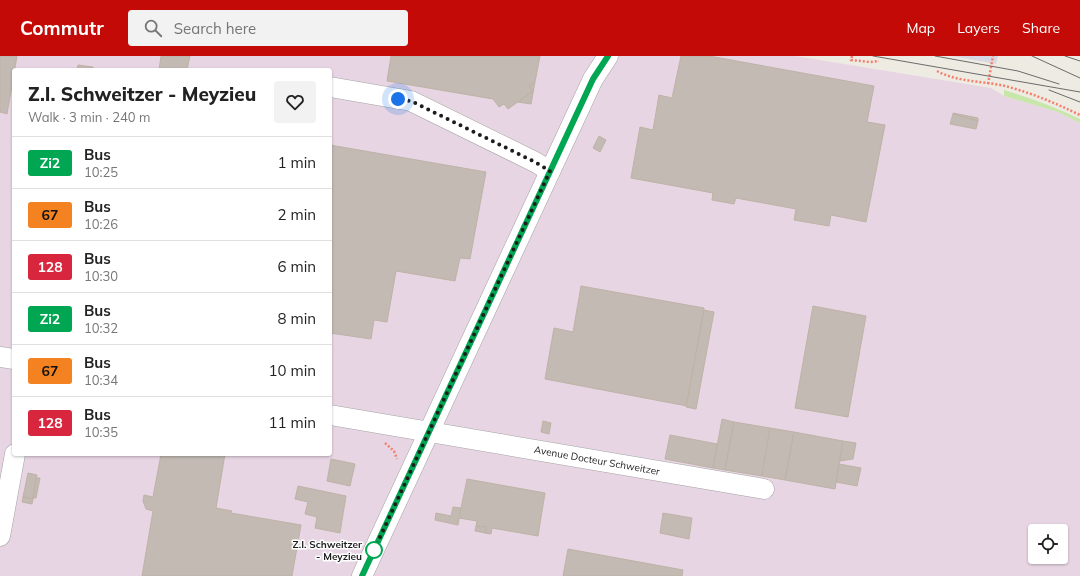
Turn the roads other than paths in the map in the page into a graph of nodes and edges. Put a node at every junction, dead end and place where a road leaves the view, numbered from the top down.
1 (600, 56) edge
2 (608, 56) edge
3 (593, 79) junction
4 (332, 87) edge
5 (550, 171) junction
6 (0, 357) edge
7 (12, 359) edge
8 (332, 414) edge
9 (429, 431) junction
10 (15, 456) edge
11 (764, 489) dead end
12 (0, 536) edge
13 (362, 576) edge

1 - 3 street
2 - 3 street
3 - 5 street
4 - 5 street
5 - 9 street
6 - 7 street
8 - 9 street, Avenue Docteur Schweitzer
9 - 11 street, Avenue Docteur Schweitzer
9 - 13 street
10 - 12 street

